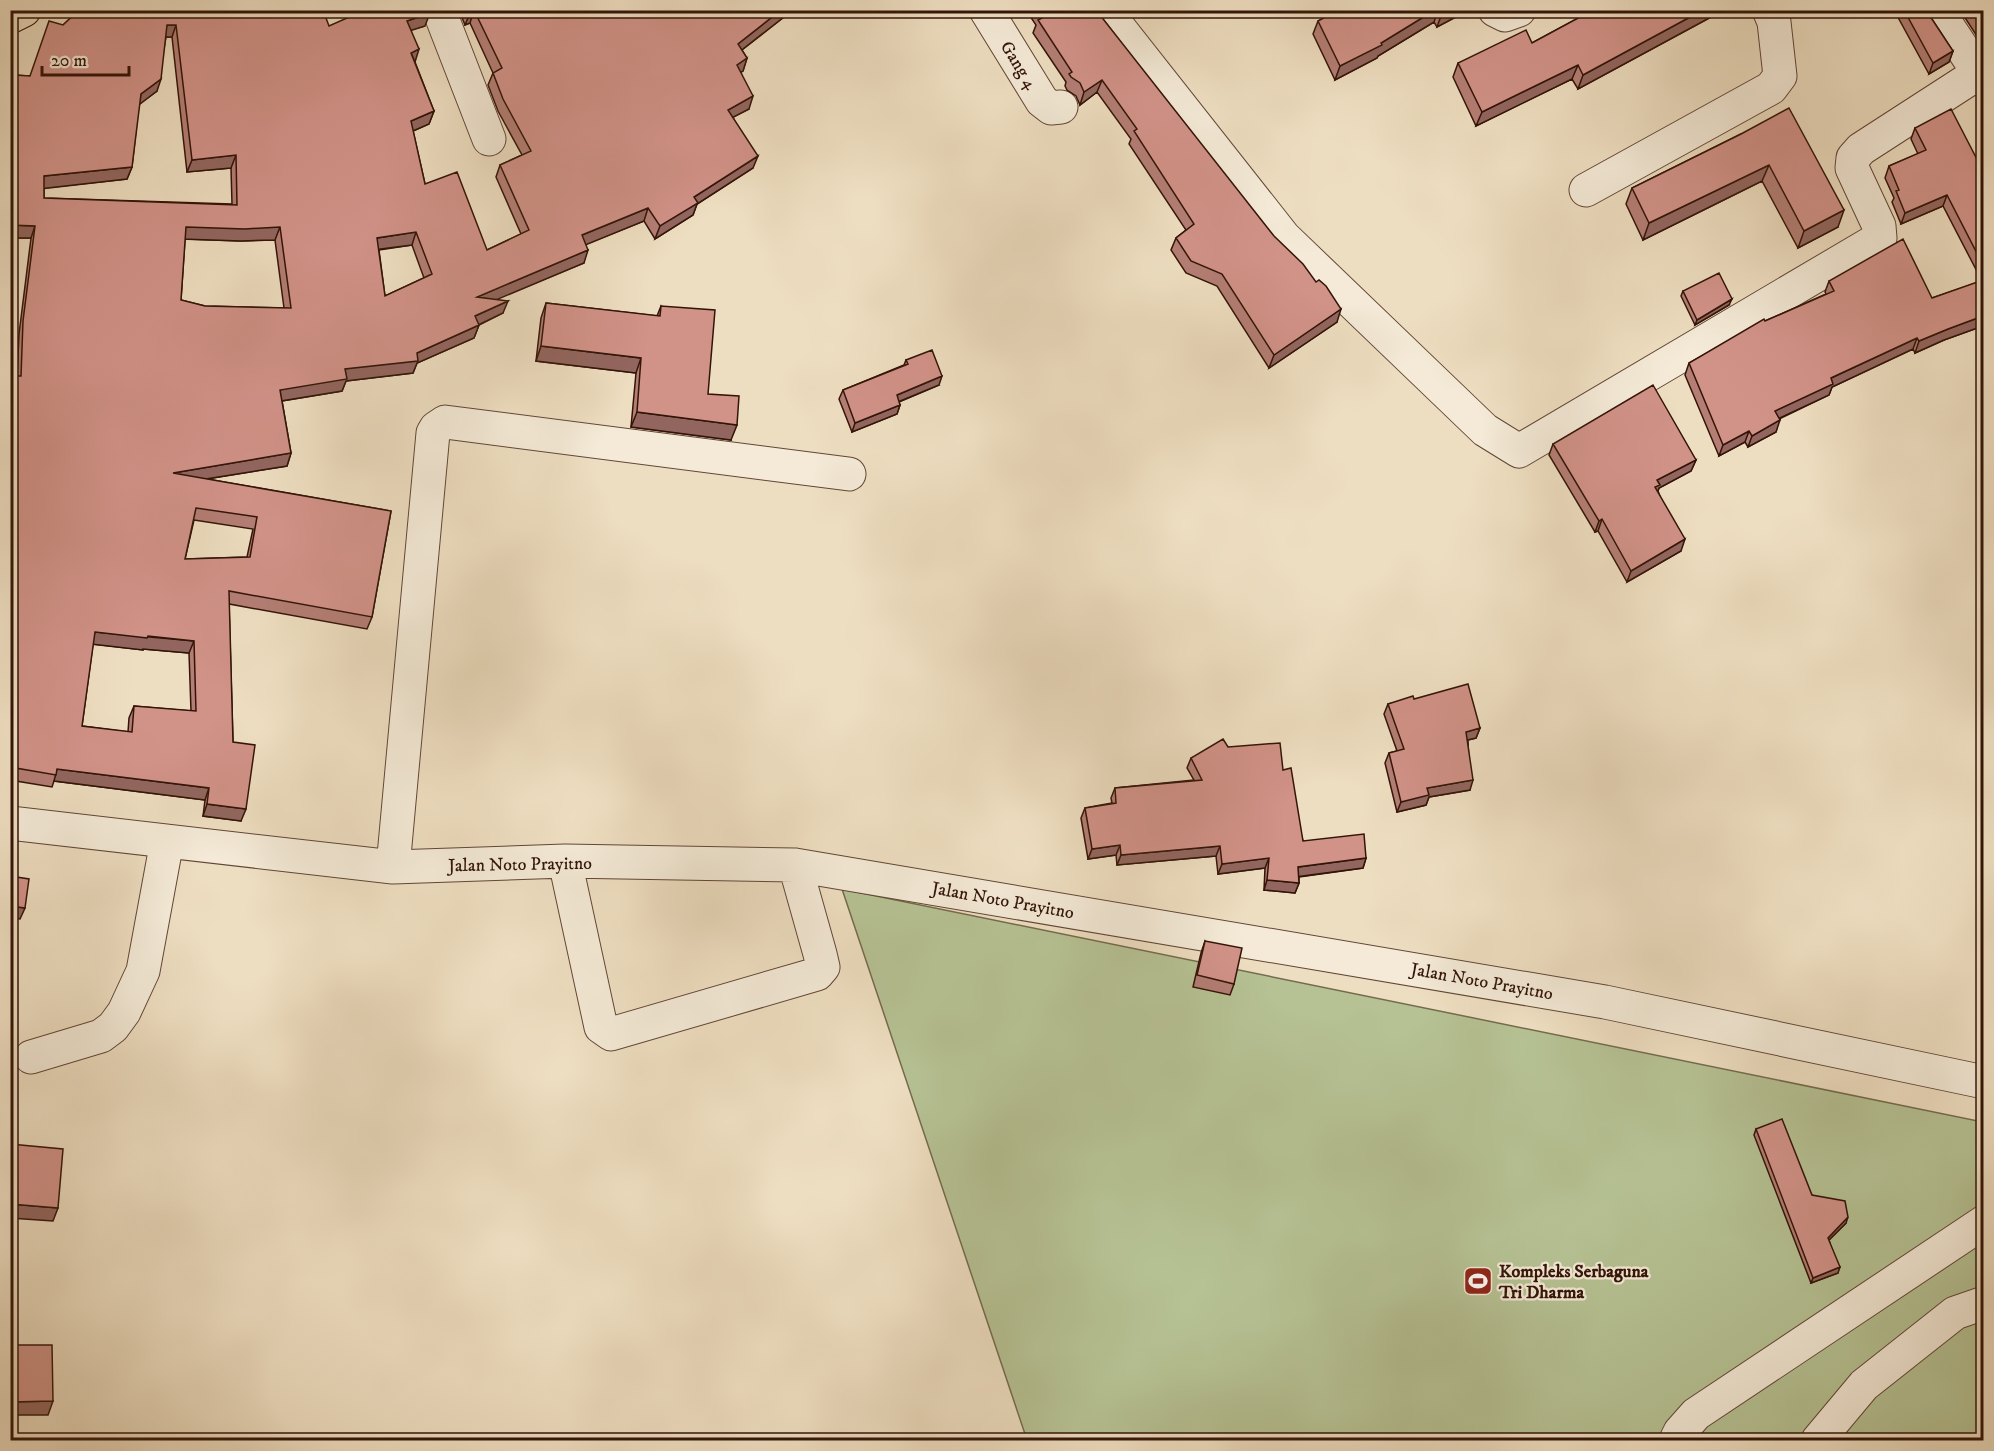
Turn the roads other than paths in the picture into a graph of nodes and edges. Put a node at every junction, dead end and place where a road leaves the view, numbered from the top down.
1 (24, 10) edge
2 (439, 10) edge
3 (986, 10) edge
4 (1105, 10) edge
5 (1495, 10) edge
6 (1519, 10) edge
7 (1769, 10) edge
8 (1945, 13) edge
9 (10, 17) edge
10 (1980, 77) edge
11 (1061, 107) dead end
12 (489, 140) dead end
13 (1586, 190) dead end
14 (849, 474) dead end
15 (10, 823) edge
16 (167, 841) junction
17 (565, 861) junction
18 (795, 865) junction
19 (393, 867) junction
20 (31, 1057) dead end
21 (1983, 1082) edge
22 (1983, 1222) edge
23 (1983, 1303) edge
24 (1676, 1440) edge
25 (1818, 1440) edge

1 - 9 highway
2 - 12 street
3 - 11 street, Gang 4
4 - 10 street
5 - 6 street
7 - 13 street
8 - 10 street
14 - 19 street
15 - 16 street, Jalan Noto Prayitno
16 - 19 street, Jalan Noto Prayitno
16 - 20 street
17 - 18 street, Jalan Noto Prayitno
17 - 18 street
17 - 19 street, Jalan Noto Prayitno
18 - 21 street, Jalan Noto Prayitno
22 - 24 street
23 - 25 street

